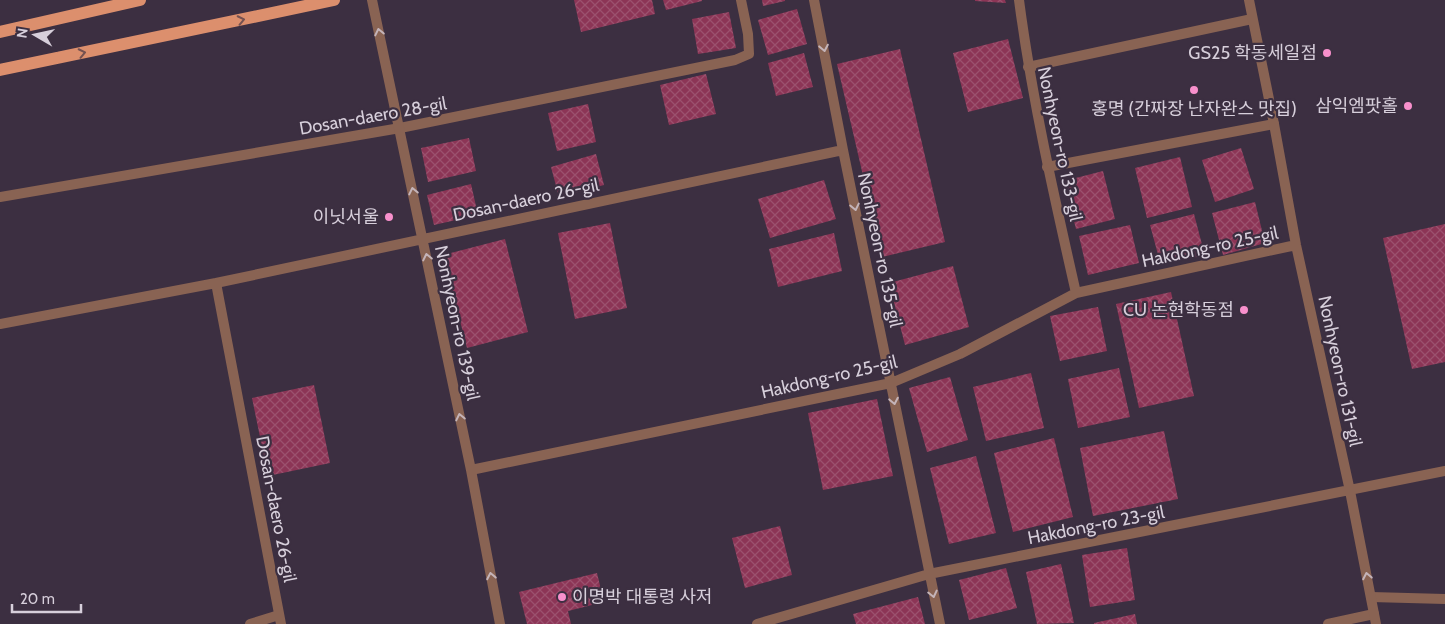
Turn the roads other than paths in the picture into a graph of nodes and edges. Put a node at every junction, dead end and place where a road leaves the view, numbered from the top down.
1 (140, 0) edge
2 (334, 0) edge
3 (372, 0) edge
4 (741, 0) edge
5 (814, 0) edge
6 (1019, 0) edge
7 (1249, 0) edge
8 (1252, 19) junction
9 (0, 32) edge
10 (1028, 67) junction
11 (0, 70) edge
12 (1274, 124) junction
13 (400, 128) junction
14 (843, 150) junction
15 (1047, 167) junction
16 (0, 197) edge
17 (423, 239) junction
18 (1296, 245) junction
19 (216, 283) junction
20 (1076, 293) junction
21 (0, 324) edge
22 (891, 383) junction
23 (471, 470) junction
24 (1445, 471) edge
25 (1350, 491) junction
26 (929, 574) junction
27 (1371, 596) junction
28 (1445, 599) edge
29 (280, 619) edge
30 (1375, 619) edge
31 (250, 624) edge
32 (500, 624) edge
33 (757, 624) edge
34 (940, 624) edge
35 (1328, 624) edge

1 - 9 main road
11 -> 2 main road
13 -> 3 street, Nonhyeon-ro 139-gil
4 - 13 street, Dosan-daero 28-gil
5 -> 14 street, Nonhyeon-ro 135-gil
6 - 10 street, Nonhyeon-ro 133-gil
7 - 8 street, Nonhyeon-ro 131-gil
8 - 10 street
8 - 12 street, Nonhyeon-ro 131-gil
10 - 15 street, Nonhyeon-ro 133-gil
12 - 15 street
12 - 18 street, Nonhyeon-ro 131-gil
13 - 16 street, Dosan-daero 28-gil
17 -> 13 street, Nonhyeon-ro 139-gil
14 - 17 street, Dosan-daero 26-gil
14 -> 22 street, Nonhyeon-ro 135-gil
15 - 20 street, Nonhyeon-ro 133-gil
17 - 19 street, Dosan-daero 26-gil
23 -> 17 street, Nonhyeon-ro 139-gil
18 - 20 street, Hakdong-ro 25-gil
18 - 25 street, Nonhyeon-ro 131-gil
19 - 21 street, Dosan-daero 26-gil
19 - 29 street, Dosan-daero 26-gil
20 - 22 street, Hakdong-ro 25-gil
22 - 23 street, Hakdong-ro 25-gil
22 -> 26 street, Nonhyeon-ro 135-gil
32 -> 23 street, Nonhyeon-ro 139-gil
24 - 25 street, Hakdong-ro 23-gil
25 - 26 street, Hakdong-ro 23-gil
27 -> 25 street, Nonhyeon-ro 131-gil
26 - 33 street, Hakdong-ro 23-gil
26 -> 34 street, Nonhyeon-ro 135-gil
27 - 28 street
27 - 30 street, Nonhyeon-ro 131-gil
29 - 31 street
30 - 35 street

